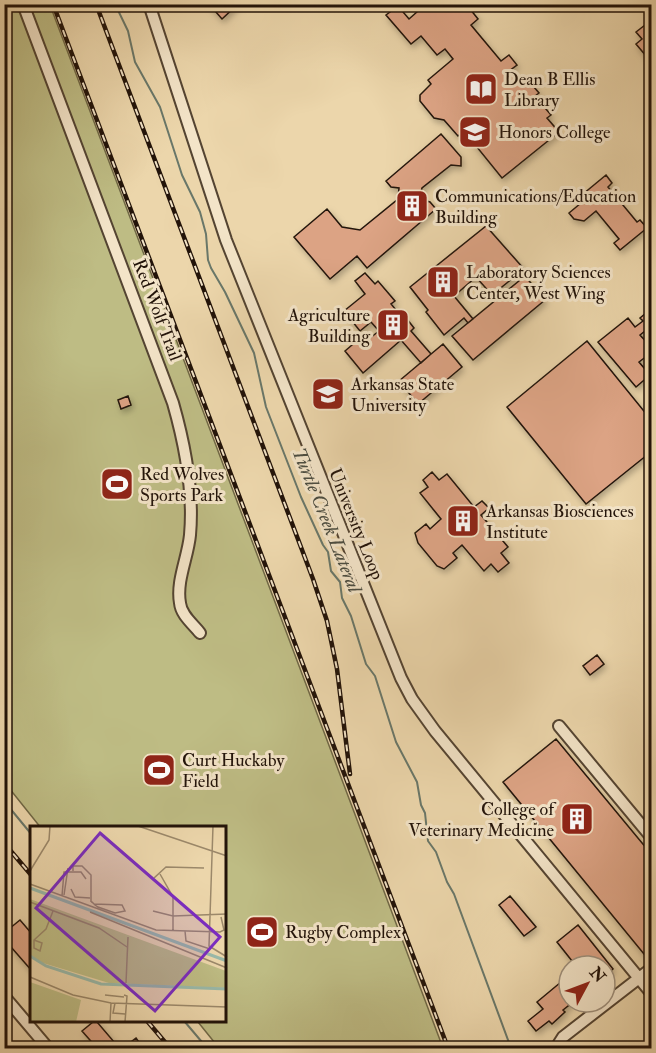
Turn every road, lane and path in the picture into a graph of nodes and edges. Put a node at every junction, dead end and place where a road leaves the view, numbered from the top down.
1 (23, 4) edge
2 (149, 4) edge
3 (200, 633) dead end
4 (559, 726) dead end
5 (651, 838) edge
6 (651, 968) edge
7 (638, 978) junction
8 (651, 994) edge
9 (4, 996) edge
10 (48, 1048) edge
11 (556, 1048) edge

1 - 3 street, Red Wolf Trail
2 - 7 street, University Loop
4 - 5 street
6 - 7 street
7 - 8 street, University Loop
7 - 11 street
9 - 10 street

